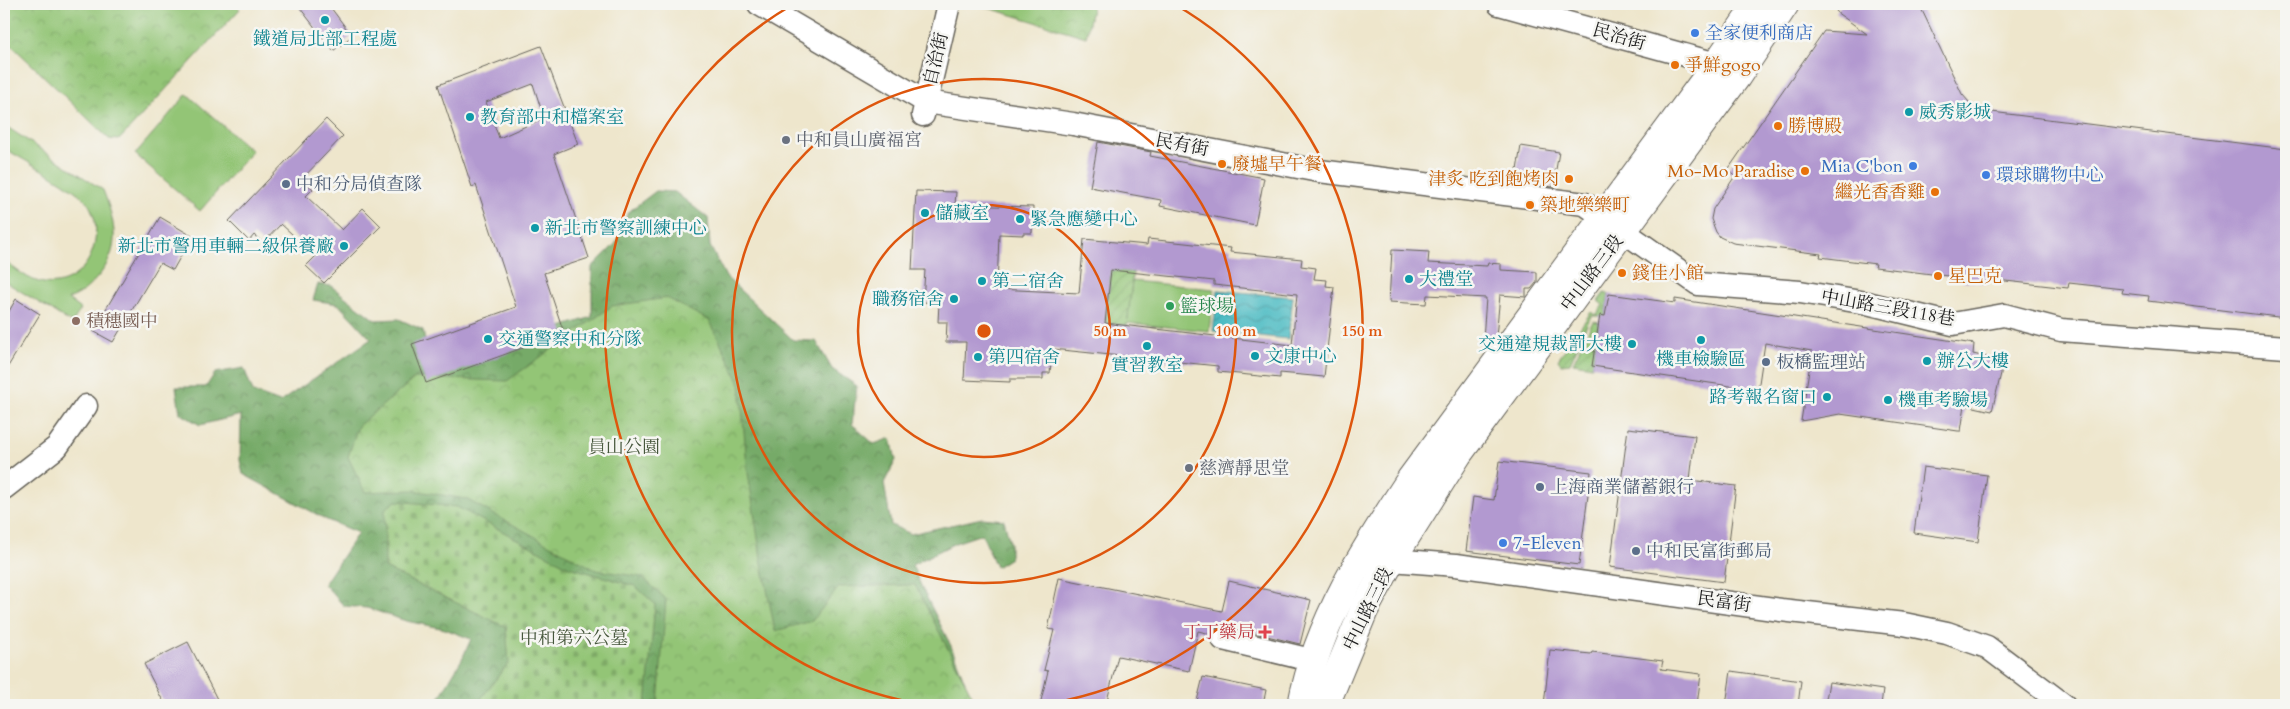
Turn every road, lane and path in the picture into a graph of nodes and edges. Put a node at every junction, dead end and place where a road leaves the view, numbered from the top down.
1 (759, 4) edge
2 (949, 4) edge
3 (1499, 4) edge
4 (1758, 4) edge
5 (1785, 4) edge
6 (1727, 70) junction
7 (925, 108) junction
8 (1614, 224) junction
9 (2286, 346) edge
10 (86, 406) dead end
11 (4, 488) edge
12 (1366, 547) junction
13 (1391, 560) junction
14 (1223, 639) dead end
15 (1314, 661) junction
16 (1302, 705) edge
17 (1325, 705) edge
18 (2064, 705) edge

1 - 7 street, 民有街
2 - 7 street, 自治街
3 - 6 street, 民治街
4 - 6 main road, 中山路三段
5 - 6 main road, 中山路三段
6 - 8 main road, 中山路三段
7 - 8 street, 民有街
8 - 9 street, 中山路三段118巷
8 - 12 main road, 中山路三段
8 - 13 main road, 中山路三段
10 - 11 street
12 - 13 street, 民富街
12 - 15 main road, 中山路三段
13 - 17 main road, 中山路三段
13 - 18 street, 民富街
14 - 15 street
15 - 16 main road, 中山路三段

